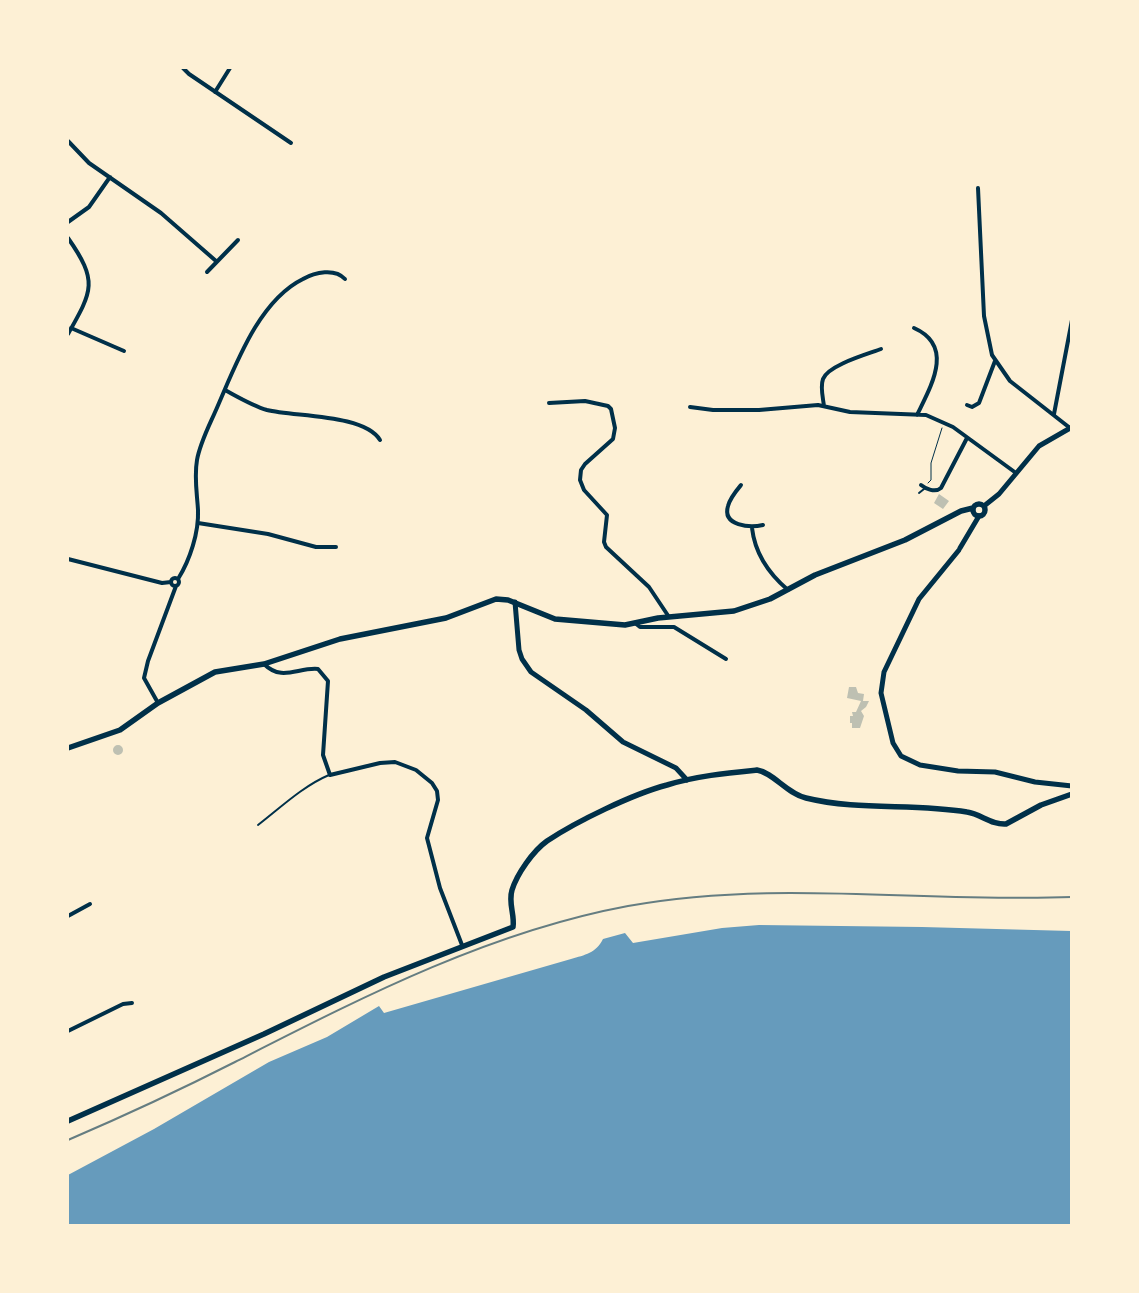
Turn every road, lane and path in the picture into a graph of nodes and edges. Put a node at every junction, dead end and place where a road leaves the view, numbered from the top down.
1 (183, 68) edge
2 (230, 68) edge
3 (214, 92) junction
4 (68, 141) edge
5 (291, 143) dead end
6 (110, 177) junction
7 (978, 188) dead end
8 (68, 222) edge
9 (68, 238) edge
10 (238, 240) dead end
11 (216, 261) junction
12 (206, 272) dead end
13 (345, 279) dead end
14 (1072, 320) edge
15 (71, 328) junction
16 (914, 328) dead end
17 (68, 334) edge
18 (881, 349) dead end
19 (124, 351) dead end
20 (995, 361) junction
21 (225, 390) junction
22 (549, 403) dead end
23 (824, 406) junction
24 (967, 406) dead end
25 (690, 407) dead end
26 (1054, 414) junction
27 (917, 415) junction
28 (937, 418) junction
29 (1071, 427) edge
30 (967, 438) junction
31 (380, 440) dead end
32 (1016, 473) junction
33 (741, 485) dead end
34 (923, 486) junction
35 (920, 493) dead end
36 (984, 506) junction
37 (974, 508) junction
38 (979, 516) junction
39 (198, 523) junction
40 (763, 525) dead end
41 (752, 528) junction
42 (336, 547) dead end
43 (68, 559) edge
44 (178, 578) junction
45 (171, 582) junction
46 (176, 586) junction
47 (788, 590) junction
48 (516, 602) junction
49 (670, 617) junction
50 (635, 623) junction
51 (726, 659) dead end
52 (264, 664) junction
53 (158, 703) junction
54 (68, 748) edge
55 (330, 775) junction
56 (687, 780) junction
57 (1072, 786) edge
58 (1072, 794) edge
59 (258, 825) dead end
60 (90, 904) dead end
61 (68, 916) edge
62 (461, 943) junction
63 (132, 1002) dead end
64 (68, 1031) edge
65 (68, 1121) edge

1 - 3 street
2 - 3 street
3 - 5 street
4 - 6 street
6 - 8 street
6 - 11 street
7 - 20 street
9 - 15 street
10 - 11 street
11 - 12 street
13 - 21 street
14 - 26 street
15 - 17 street
15 - 19 street
16 - 27 street
18 - 23 street
20 - 24 street
20 - 26 street
21 - 31 street
21 - 39 street
22 - 49 street
23 - 25 street
23 - 27 street
26 - 29 street
27 - 28 street
28 - 30 street
28 - 34 path
29 - 32 street
30 - 32 street
30 - 34 street
32 - 36 street
33 - 41 street
34 - 35 lane
36 - 37 main road
36 - 38 main road
37 - 38 main road
37 - 47 main road
38 - 57 street
39 - 42 street
39 - 44 street
40 - 41 street
41 - 47 street
43 - 45 street
44 - 45 street
44 - 46 street
45 - 46 street
46 - 53 street
47 - 49 main road
48 - 50 main road
48 - 52 main road
48 - 56 street
49 - 50 main road
50 - 51 street
52 - 53 main road
52 - 55 street
53 - 54 main road
55 - 59 lane
55 - 62 street
56 - 58 main road
56 - 62 main road
60 - 61 street
62 - 65 main road
63 - 64 street

